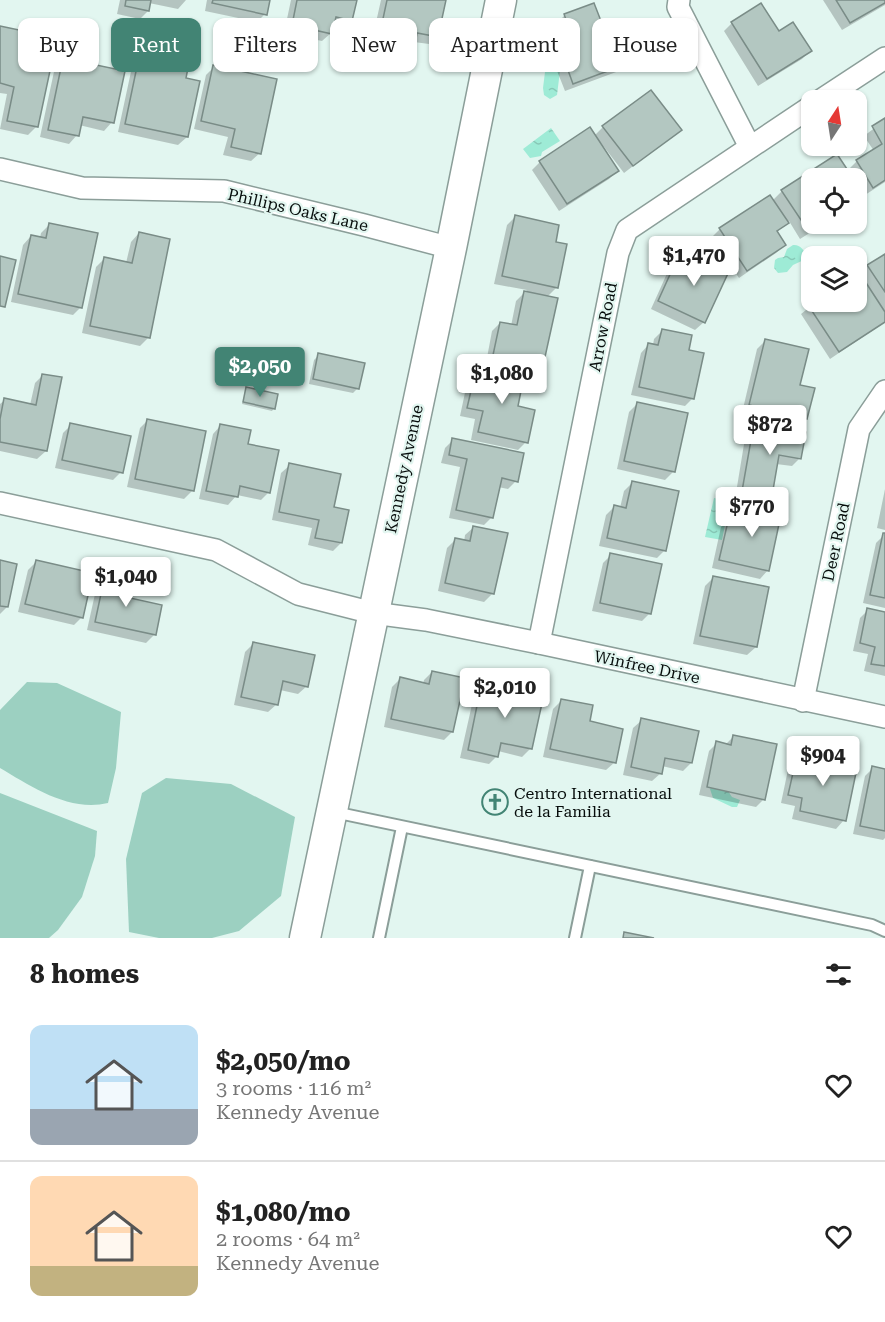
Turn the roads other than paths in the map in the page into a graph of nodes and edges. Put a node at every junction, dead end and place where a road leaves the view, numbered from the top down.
1 (501, 0) edge
2 (679, 0) edge
3 (885, 58) edge
4 (836, 90) edge
5 (801, 113) edge
6 (750, 147) junction
7 (0, 169) edge
8 (451, 248) junction
9 (885, 391) edge
10 (0, 503) edge
11 (373, 614) junction
12 (539, 643) junction
13 (803, 701) junction
14 (885, 717) edge
15 (331, 812) junction
16 (402, 827) junction
17 (590, 866) junction
18 (885, 931) edge
19 (305, 938) edge
20 (379, 938) edge
21 (575, 938) edge

1 - 8 street, Kennedy Avenue
2 - 6 street
3 - 4 street
5 - 6 street, Arrow Road
6 - 12 street, Arrow Road
7 - 8 street, Phillips Oaks Lane
8 - 11 street, Kennedy Avenue
9 - 13 street, Deer Road
10 - 11 street, Winfree Drive
11 - 12 street, Winfree Drive
11 - 15 street, Kennedy Avenue
12 - 13 street, Winfree Drive
13 - 14 street, Winfree Drive
15 - 16 lane
15 - 19 street, Kennedy Avenue
16 - 17 lane
16 - 20 lane
17 - 18 lane
17 - 21 lane

